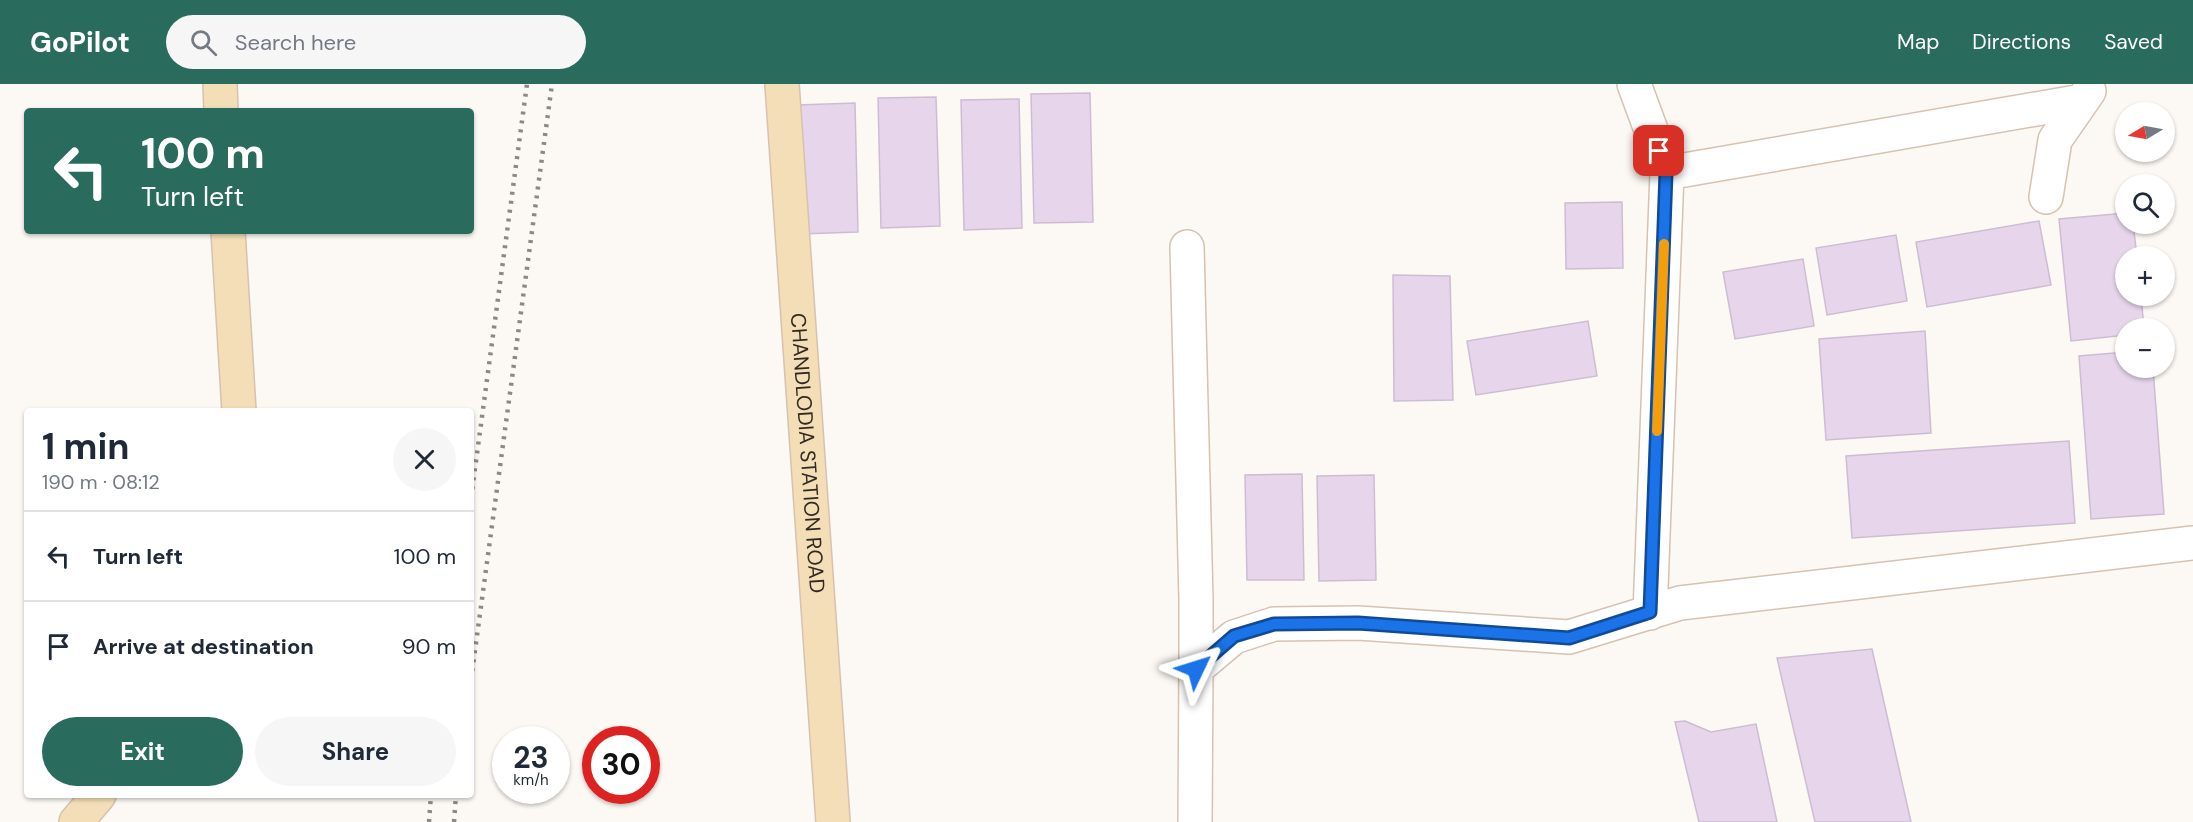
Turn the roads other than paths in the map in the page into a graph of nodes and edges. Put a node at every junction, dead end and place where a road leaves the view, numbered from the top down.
1 (219, 84) edge
2 (782, 84) edge
3 (1634, 84) edge
4 (2087, 92) edge
5 (221, 108) edge
6 (1666, 173) junction
7 (2046, 197) dead end
8 (228, 234) edge
9 (1187, 247) dead end
10 (239, 408) edge
11 (2193, 543) edge
12 (1650, 612) junction
13 (1196, 669) junction
14 (96, 798) edge
15 (76, 822) edge
16 (833, 822) edge
17 (1195, 822) edge

1 - 5 street
2 - 16 street, CHANDLODIA STATION ROAD
3 - 6 street
4 - 6 street
4 - 7 street
6 - 12 street
8 - 10 street
9 - 13 street
11 - 12 street
12 - 13 street
13 - 17 street
14 - 15 street

